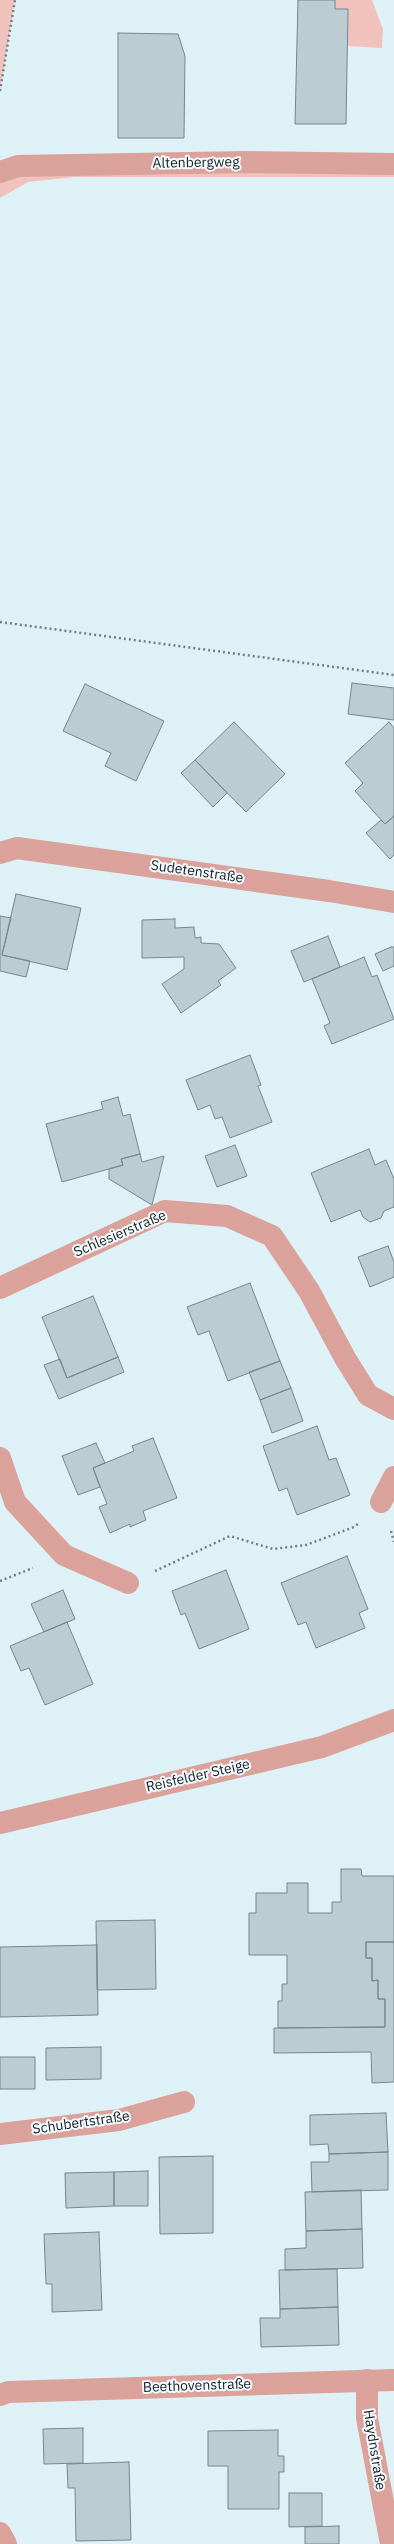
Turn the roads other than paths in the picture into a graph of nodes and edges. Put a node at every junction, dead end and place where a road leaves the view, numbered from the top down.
1 (394, 164) edge
2 (0, 172) edge
3 (0, 853) edge
4 (394, 902) edge
5 (0, 1288) edge
6 (394, 1409) edge
7 (0, 1458) edge
8 (394, 1477) edge
9 (381, 1502) road end
10 (128, 1583) road end
11 (394, 1720) edge
12 (0, 1823) edge
13 (184, 2102) dead end
14 (0, 2134) edge
15 (367, 2380) junction
16 (394, 2380) edge
17 (0, 2395) edge
18 (0, 2533) edge
19 (6, 2544) edge
20 (391, 2544) edge

1 - 2 street, Altenbergweg
3 - 4 street, Sudetenstraße
5 - 6 street, Schlesierstraße
7 - 10 street
8 - 9 street
11 - 12 street, Reisfelder Steige
13 - 14 street, Schubertstraße
15 - 16 street, Beethovenstraße
15 - 17 street, Beethovenstraße
15 - 20 street, Haydnstraße
18 - 19 street

